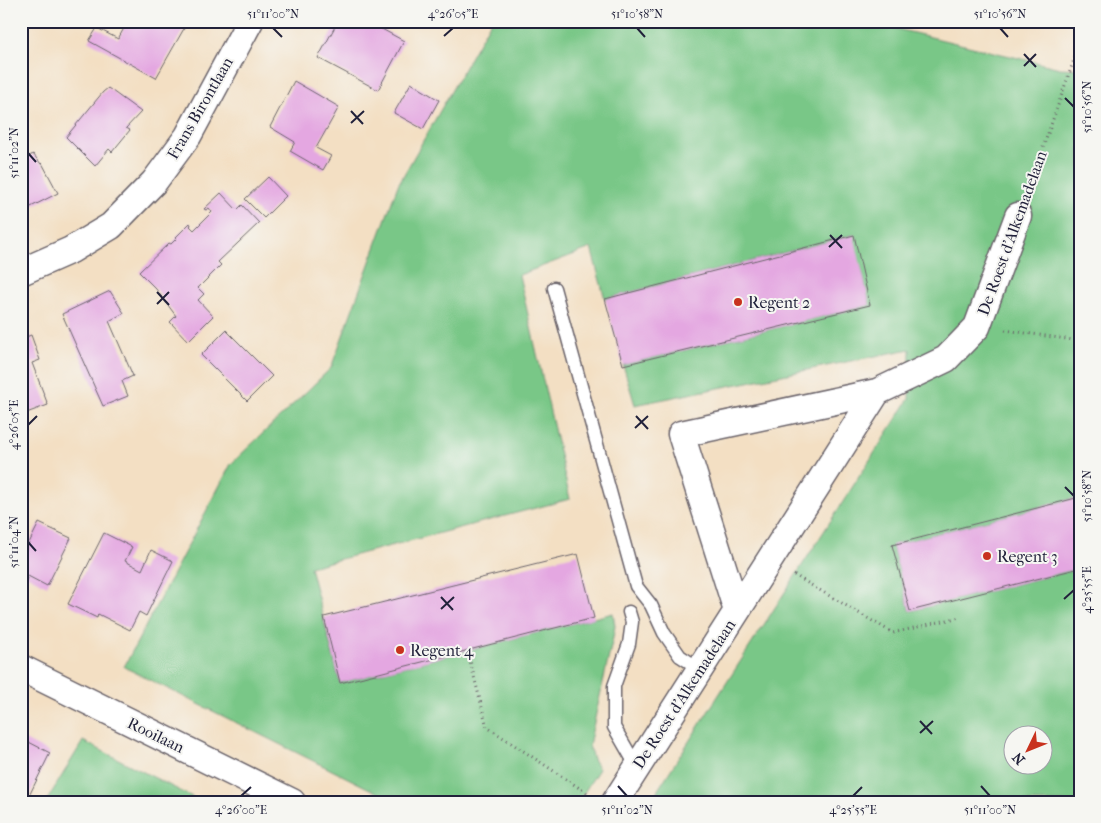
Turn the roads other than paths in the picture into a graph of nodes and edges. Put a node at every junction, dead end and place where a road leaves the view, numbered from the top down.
1 (250, 21) edge
2 (1018, 216) road end
3 (21, 272) edge
4 (554, 288) dead end
5 (878, 392) junction
6 (737, 611) junction
7 (629, 612) dead end
8 (21, 668) edge
9 (700, 669) junction
10 (637, 767) junction
11 (604, 799) edge
12 (292, 802) edge

1 - 3 street, Frans Birontlaan
2 - 5 street, De Roest d'Alkemadelaan
4 - 9 lane
5 - 6 street, De Roest d'Alkemadelaan
5 - 6 street, De Roest d'Alkemadelaan
6 - 9 street, De Roest d'Alkemadelaan
7 - 10 lane
8 - 12 street, Rooilaan
9 - 10 street, De Roest d'Alkemadelaan
10 - 11 street, De Roest d'Alkemadelaan

